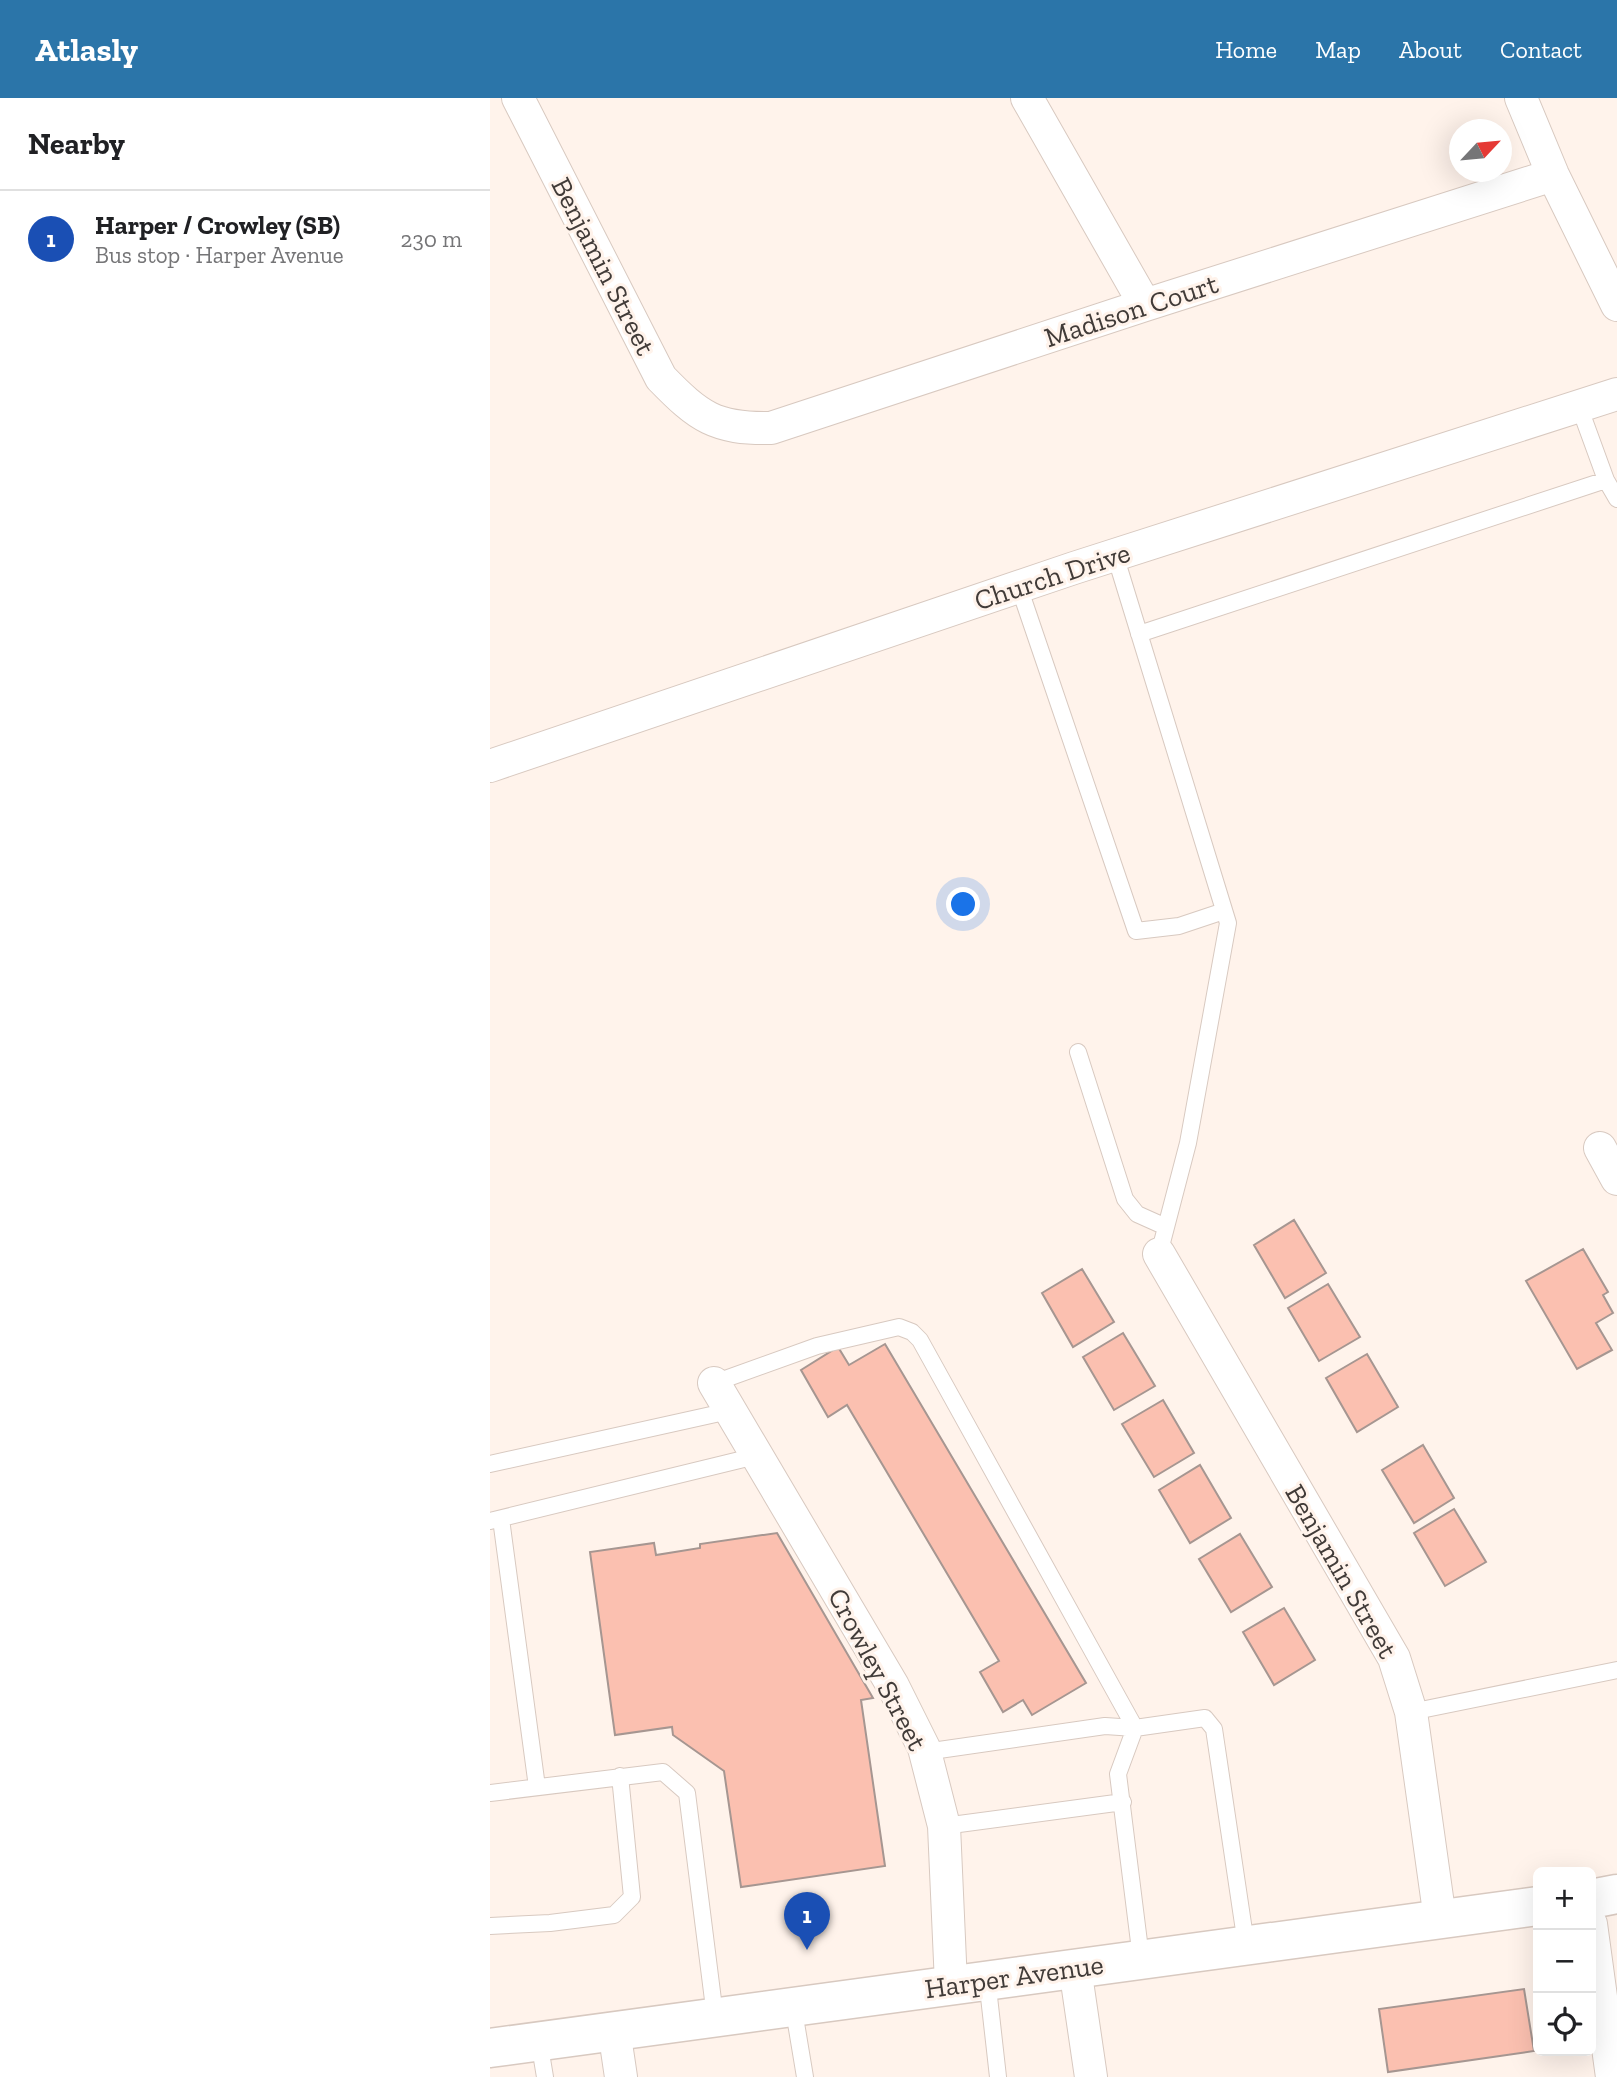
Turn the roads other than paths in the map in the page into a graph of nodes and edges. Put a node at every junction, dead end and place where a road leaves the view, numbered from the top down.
1 (518, 98) edge
2 (1027, 98) edge
3 (1521, 98) edge
4 (1553, 174) junction
5 (1145, 305) junction
6 (1617, 305) edge
7 (1617, 394) edge
8 (1579, 406) junction
9 (708, 419) joint
10 (1605, 480) junction
11 (1617, 499) edge
12 (1115, 555) junction
13 (1019, 587) junction
14 (1139, 634) junction
15 (490, 766) edge
16 (1224, 911) junction
17 (1078, 1052) dead end
18 (1600, 1148) dead end
19 (1617, 1179) edge
20 (1163, 1241) junction
21 (714, 1383) joint
22 (729, 1411) junction
23 (756, 1456) junction
24 (490, 1464) edge
25 (496, 1520) edge
26 (1617, 1670) edge
27 (1411, 1712) junction
28 (1135, 1728) junction
29 (925, 1752) junction
30 (620, 1776) junction
31 (537, 1787) junction
32 (490, 1793) edge
33 (1123, 1802) junction
34 (944, 1826) junction
35 (1617, 1894) edge
36 (1596, 1898) edge
37 (1533, 1907) edge
38 (1440, 1919) junction
39 (490, 1926) edge
40 (1592, 1930) edge
41 (1245, 1944) junction
42 (1141, 1958) junction
43 (1074, 1968) junction
44 (969, 1981) junction
45 (793, 2005) junction
46 (715, 2016) junction
47 (614, 2030) junction
48 (490, 2048) edge
49 (542, 2059) edge
50 (621, 2077) edge
51 (805, 2077) edge
52 (999, 2077) edge
53 (1091, 2077) edge
54 (1612, 2077) edge

1 - 9 street, Benjamin Street
2 - 5 street
3 - 4 street
4 - 5 street, Madison Court
4 - 6 street
5 - 9 street, Madison Court
7 - 8 street, Church Drive
8 - 10 lane
8 - 12 street, Church Drive
10 - 11 lane
10 - 14 lane
12 - 13 street, Church Drive
12 - 14 lane
13 - 15 street, Church Drive
13 - 16 lane
14 - 16 lane
16 - 20 lane
17 - 20 lane
18 - 19 street
20 - 27 street, Benjamin Street
21 - 22 street, Crowley Street
21 - 28 lane
22 - 23 street, Crowley Street
22 - 24 lane
23 - 25 lane
23 - 29 street, Crowley Street
25 - 31 lane
26 - 27 lane
27 - 38 street, Benjamin Street
28 - 29 lane
28 - 33 lane
28 - 41 lane
29 - 34 street, Crowley Street
30 - 31 lane
30 - 39 lane
30 - 46 lane
31 - 32 lane
33 - 34 lane
33 - 42 lane
34 - 44 street, Crowley Street
35 - 36 main road
37 - 38 main road, Harper Avenue
38 - 41 main road, Harper Avenue
40 - 54 street
41 - 42 main road, Harper Avenue
42 - 43 main road, Harper Avenue
43 - 44 main road, Harper Avenue
43 - 53 street
44 - 45 main road, Harper Avenue
44 - 52 lane
45 - 46 main road, Harper Avenue
45 - 51 lane
46 - 47 main road, Harper Avenue
47 - 49 main road, Harper Avenue
47 - 50 street
48 - 49 main road, Harper Avenue

